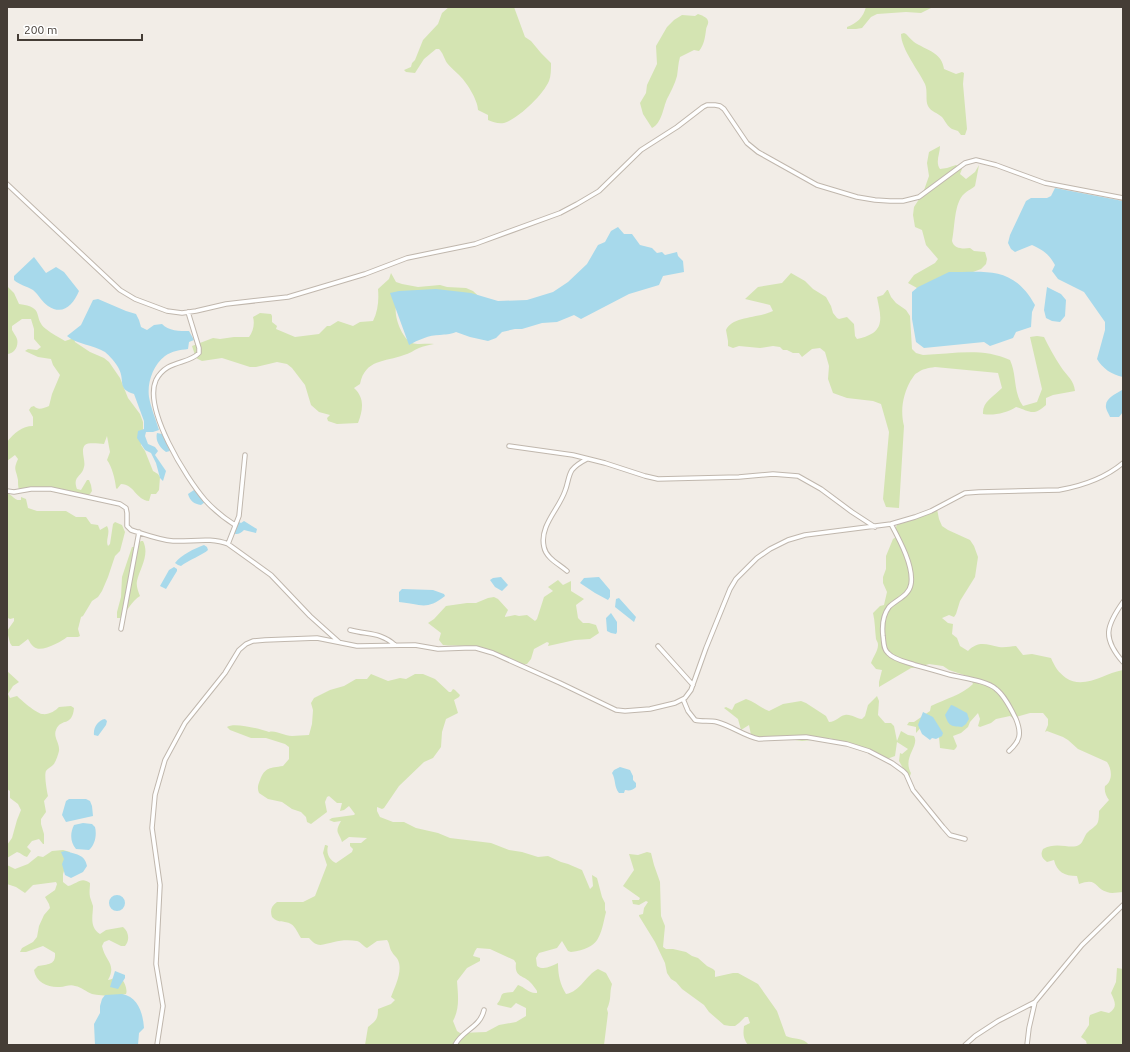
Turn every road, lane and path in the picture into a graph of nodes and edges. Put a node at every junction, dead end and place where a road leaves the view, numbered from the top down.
1 (7, 184) edge
2 (1123, 198) edge
3 (188, 312) junction
4 (509, 446) dead end
5 (245, 455) dead end
6 (587, 458) junction
7 (1123, 463) edge
8 (7, 491) edge
9 (892, 524) junction
10 (235, 526) junction
11 (875, 527) junction
12 (139, 532) junction
13 (228, 544) junction
14 (566, 571) dead end
15 (1123, 602) edge
16 (121, 629) dead end
17 (350, 630) dead end
18 (341, 643) junction
19 (395, 645) junction
20 (658, 646) dead end
21 (1123, 662) edge
22 (693, 685) junction
23 (683, 699) junction
24 (1009, 751) dead end
25 (965, 839) dead end
26 (1123, 905) edge
27 (1034, 1002) junction
28 (484, 1010) dead end
29 (157, 1045) edge
30 (455, 1045) edge
31 (965, 1045) edge
32 (1027, 1045) edge

1 - 3 street
2 - 3 street
3 - 10 street
4 - 6 street
5 - 10 street
6 - 11 street
6 - 14 street
7 - 9 street
8 - 12 street
9 - 11 street
9 - 24 street
10 - 13 street
11 - 22 street
12 - 13 street
12 - 16 street
13 - 18 street
15 - 21 street
17 - 19 street
18 - 19 street
18 - 29 street
19 - 23 street
20 - 22 street
22 - 23 street
23 - 25 street
26 - 27 street
27 - 31 street
27 - 32 street
28 - 30 street

